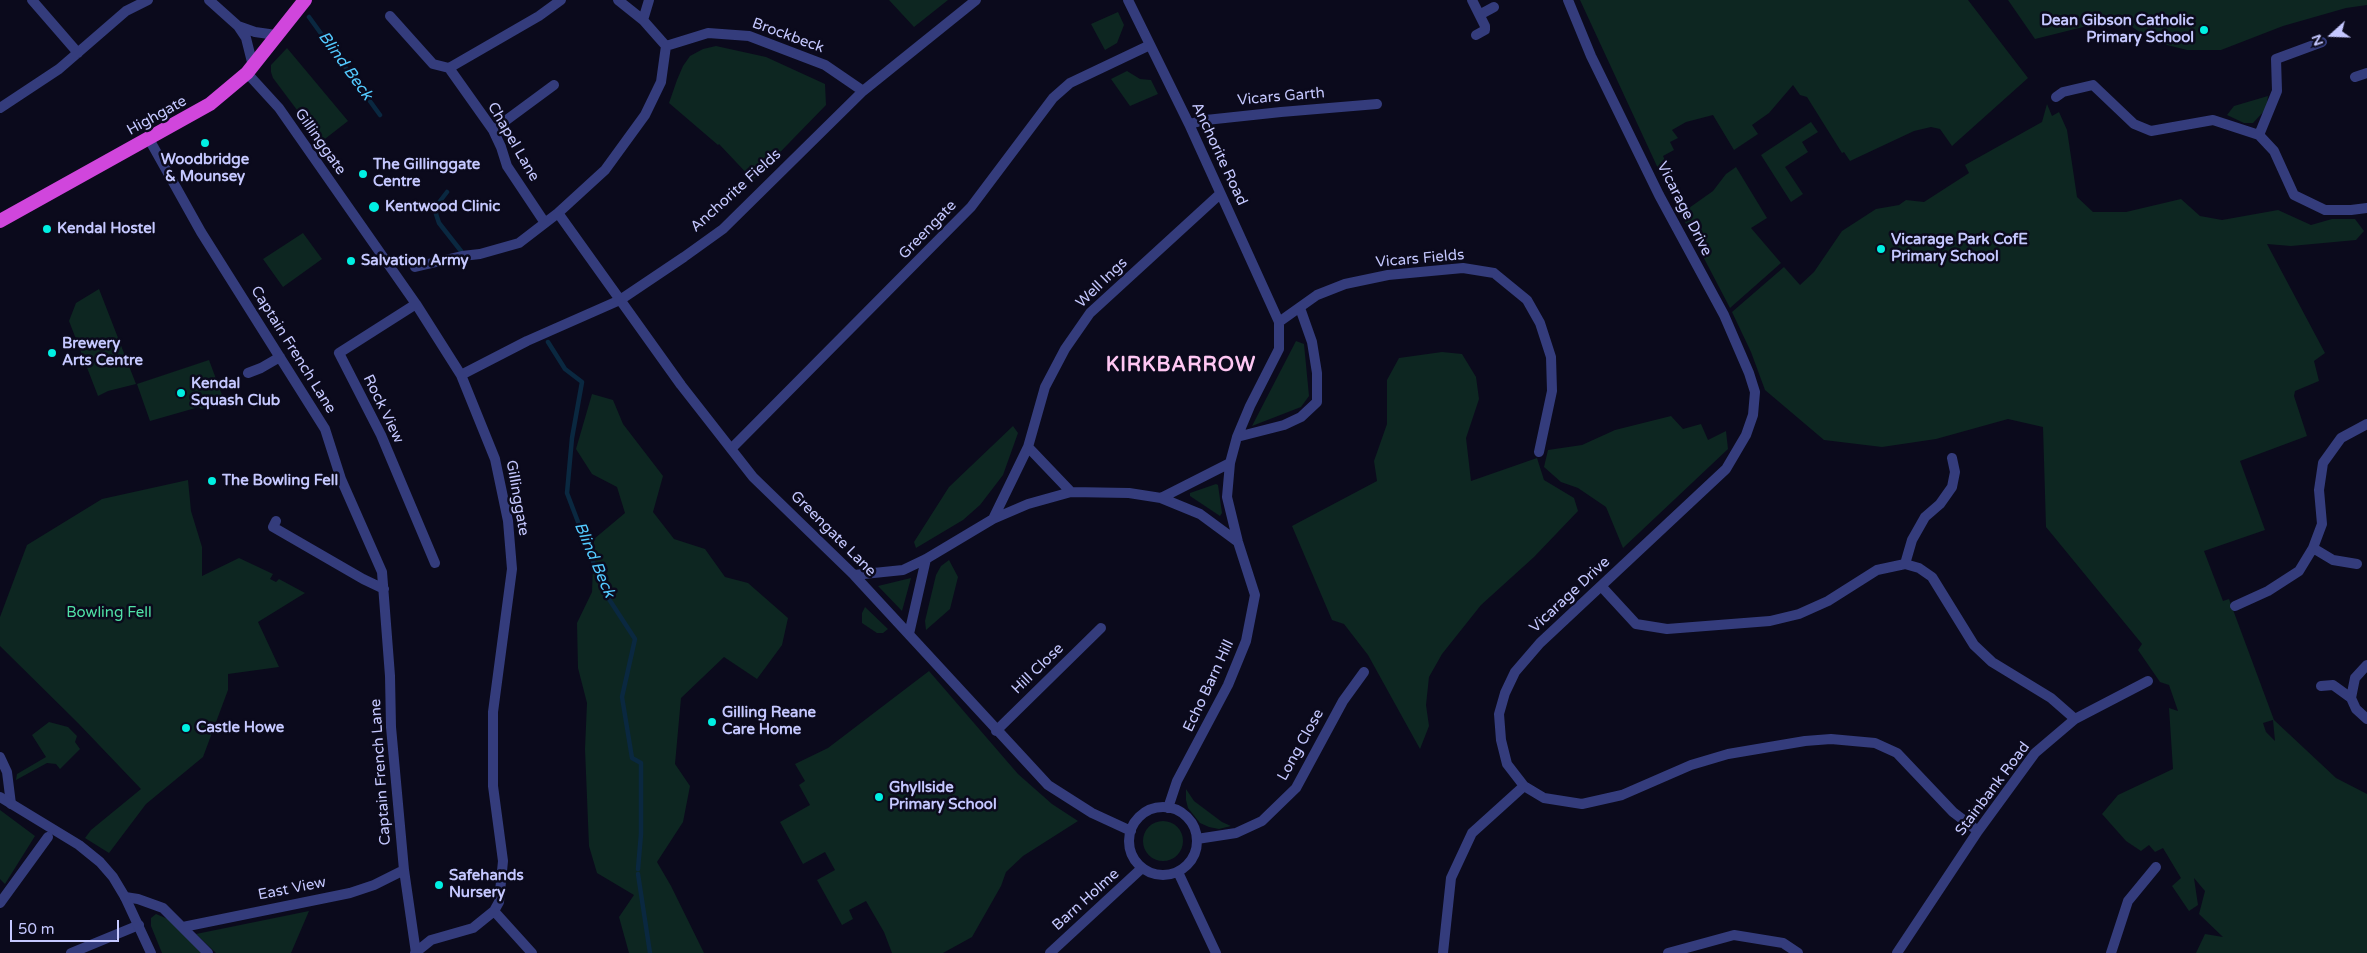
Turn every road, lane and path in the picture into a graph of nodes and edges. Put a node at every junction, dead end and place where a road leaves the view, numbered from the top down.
1 (32, 0) edge
2 (148, 0) edge
3 (209, 0) edge
4 (561, 0) edge
5 (618, 0) edge
6 (649, 0) edge
7 (976, 0) edge
8 (1128, 0) edge
9 (1472, 0) edge
10 (1568, 0) edge
11 (302, 2) edge
12 (1494, 7) dead end
13 (1481, 14) junction
14 (390, 16) dead end
15 (643, 20) junction
16 (238, 26) junction
17 (276, 34) junction
18 (1476, 34) dead end
19 (2322, 42) dead end
20 (1150, 45) junction
21 (666, 46) junction
22 (78, 53) junction
23 (449, 68) junction
24 (250, 69) junction
25 (2367, 73) edge
26 (2354, 77) dead end
27 (554, 85) dead end
28 (863, 91) junction
29 (2056, 97) dead end
30 (1377, 104) dead end
31 (0, 108) edge
32 (1189, 124) junction
33 (493, 130) junction
34 (2259, 135) junction
35 (149, 140) junction
36 (1220, 194) junction
37 (2367, 208) edge
38 (558, 214) junction
39 (0, 221) edge
40 (545, 223) junction
41 (415, 267) dead end
42 (620, 300) junction
43 (416, 304) junction
44 (1300, 308) junction
45 (1279, 322) junction
46 (280, 357) junction
47 (248, 373) dead end
48 (461, 375) junction
49 (2367, 424) edge
50 (1237, 437) junction
51 (1028, 446) junction
52 (731, 449) junction
53 (1539, 452) dead end
54 (1952, 458) dead end
55 (1230, 463) junction
56 (1071, 492) junction
57 (1161, 498) junction
58 (994, 519) junction
59 (276, 521) dead end
60 (1238, 542) junction
61 (2313, 548) junction
62 (926, 560) junction
63 (435, 563) dead end
64 (1905, 564) junction
65 (2357, 564) dead end
66 (854, 575) junction
67 (1601, 586) junction
68 (384, 589) junction
69 (2234, 606) dead end
70 (1101, 628) dead end
71 (909, 634) junction
72 (2367, 665) edge
73 (1364, 672) dead end
74 (2148, 681) dead end
75 (2321, 686) dead end
76 (2351, 698) junction
77 (2074, 719) junction
78 (2367, 719) edge
79 (996, 731) junction
80 (0, 757) edge
81 (1524, 786) junction
82 (0, 797) edge
83 (11, 804) junction
84 (1168, 808) junction
85 (1131, 831) junction
86 (1978, 831) junction
87 (48, 837) dead end
88 (1197, 839) junction
89 (2156, 867) dead end
90 (1142, 868) junction
91 (404, 870) junction
92 (1178, 872) junction
93 (125, 897) junction
94 (0, 903) edge
95 (494, 911) junction
96 (139, 925) junction
97 (183, 927) junction
98 (1902, 951) edge
99 (71, 953) edge
100 (151, 953) edge
101 (208, 953) edge
102 (416, 953) edge
103 (532, 953) edge
104 (1050, 953) edge
105 (1216, 953) edge
106 (1443, 953) edge
107 (1668, 953) edge
108 (1798, 953) edge
109 (2111, 953) edge

1 - 22 street
2 - 22 street
3 - 16 street
4 - 23 street
5 - 15 street
6 - 15 street
7 - 28 street, Anchorite Fields
8 - 20 street, Anchorite Road
9 - 13 street
10 - 67 street, Vicarage Drive
11 - 17 highway, Highgate
12 - 13 street
13 - 18 street
14 - 23 street, Chapel Lane
15 - 21 street
16 - 17 street
16 - 24 street
17 - 24 highway, Highgate
19 - 34 street
20 - 32 street, Anchorite Road
20 - 52 street, Greengate
21 - 28 street, Brockbeck
21 - 38 street
22 - 31 street
23 - 33 street, Chapel Lane
24 - 35 highway, Highgate
24 - 43 street, Gillinggate
25 - 26 street
27 - 33 street
28 - 42 street, Anchorite Fields
29 - 34 street
30 - 32 street, Vicars Garth
32 - 36 street, Anchorite Road
33 - 40 street, Chapel Lane
34 - 37 street
35 - 39 highway, Highgate
35 - 46 street, Captain French Lane
36 - 45 street, Anchorite Road
36 - 51 street, Well Ings
38 - 40 street
38 - 42 street, Greengate Lane
40 - 41 street
42 - 48 street, Anchorite Fields
42 - 52 street, Greengate Lane
43 - 48 street, Gillinggate
43 - 63 street, Rock View
44 - 45 street, Vicars Fields
44 - 50 street
44 - 53 street, Vicars Fields
45 - 50 street, Echo Barn Hill
46 - 47 street
46 - 68 street, Captain French Lane
48 - 95 street, Gillinggate
49 - 61 street
50 - 55 street, Echo Barn Hill
51 - 56 street
51 - 58 street, Well Ings
52 - 66 street, Greengate Lane
54 - 64 street
55 - 57 street
55 - 60 street, Echo Barn Hill
56 - 57 street
56 - 58 street
57 - 60 street
58 - 62 street
59 - 68 street
60 - 84 street, Echo Barn Hill
61 - 65 street
61 - 69 street
62 - 66 street
62 - 71 street
64 - 67 street
64 - 77 street
66 - 71 street, Greengate Lane
67 - 81 street, Vicarage Drive
68 - 91 street, Captain French Lane
70 - 79 street, Hill Close
71 - 79 street, Greengate Lane
72 - 76 street
73 - 88 street, Long Close
74 - 77 street, Stainbank Road
75 - 76 street
76 - 78 street
77 - 86 street, Stainbank Road
79 - 85 street, Greengate Lane
80 - 83 street
81 - 86 street, Vicarage Drive
81 - 106 street
82 - 83 street
83 - 93 street
84 - 85 street
84 - 88 street
85 - 90 street
86 - 98 street, Stainbank Road
87 - 94 street
88 - 92 street
89 - 109 street
90 - 92 street
90 - 104 street, Barn Holme
91 - 97 street, East View
91 - 102 street, Captain French Lane
92 - 105 street
93 - 96 street
93 - 97 street
95 - 102 street
95 - 103 street
96 - 99 street
96 - 100 street
97 - 101 street
107 - 108 street

